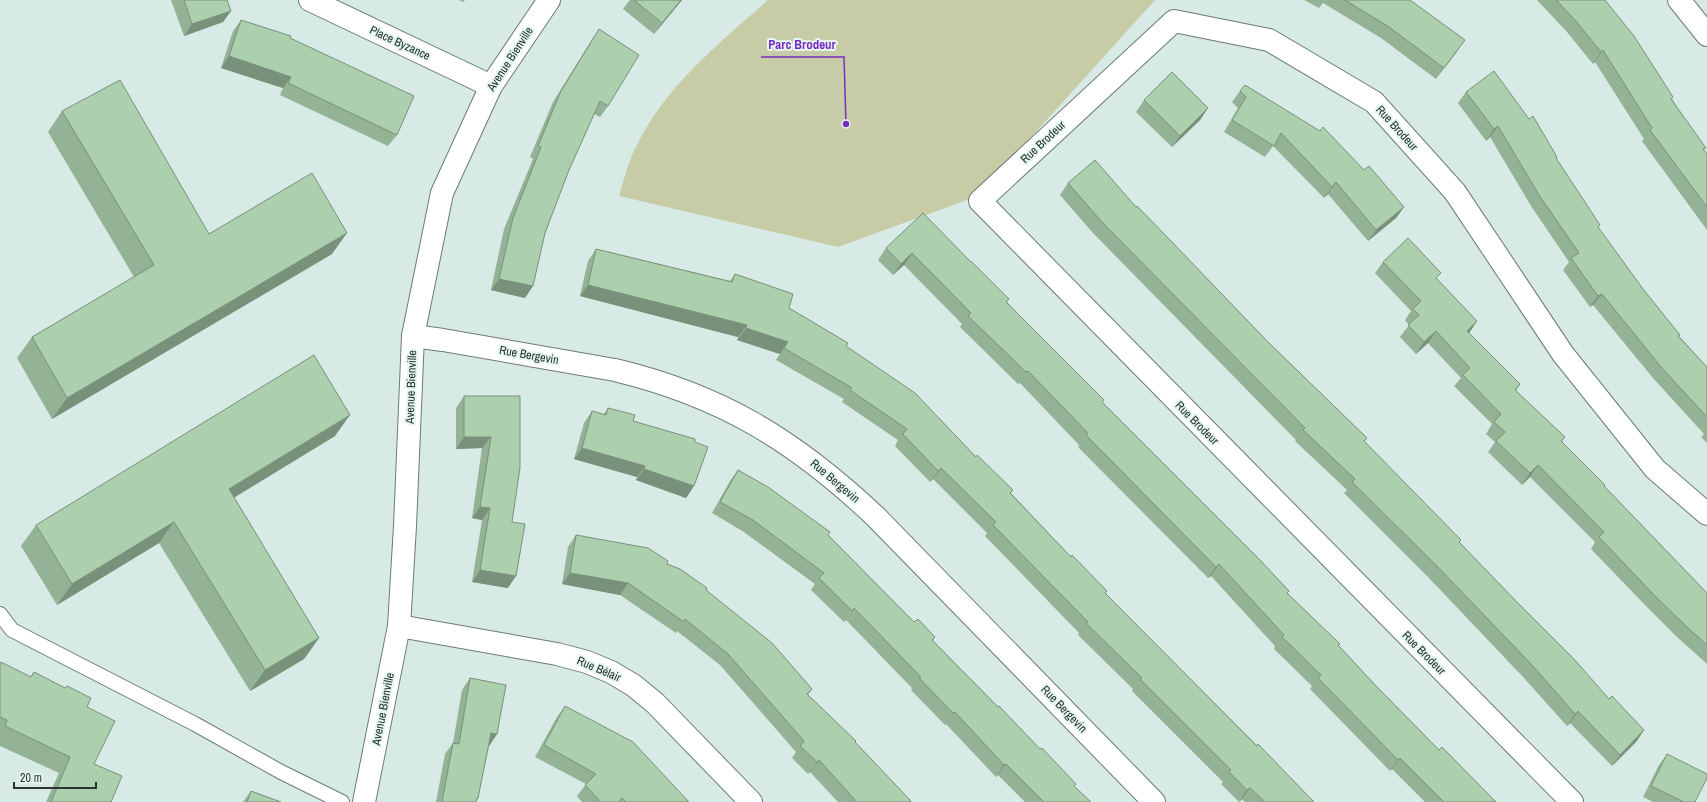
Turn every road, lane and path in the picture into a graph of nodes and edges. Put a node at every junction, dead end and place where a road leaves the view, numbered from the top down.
1 (310, 0) edge
2 (549, 0) edge
3 (1679, 0) edge
4 (1707, 35) edge
5 (491, 86) junction
6 (413, 336) junction
7 (1707, 514) edge
8 (0, 614) edge
9 (399, 626) junction
10 (342, 802) edge
11 (364, 802) edge
12 (752, 802) edge
13 (1154, 802) edge
14 (1572, 802) edge

1 - 5 street, Place Byzance
2 - 5 street, Avenue Bienville
3 - 4 street
5 - 6 street, Avenue Bienville
6 - 9 street, Avenue Bienville
6 - 13 street, Rue Bergevin
7 - 14 street, Rue Brodeur
8 - 10 lane
9 - 11 street, Avenue Bienville
9 - 12 street, Rue Bélair

